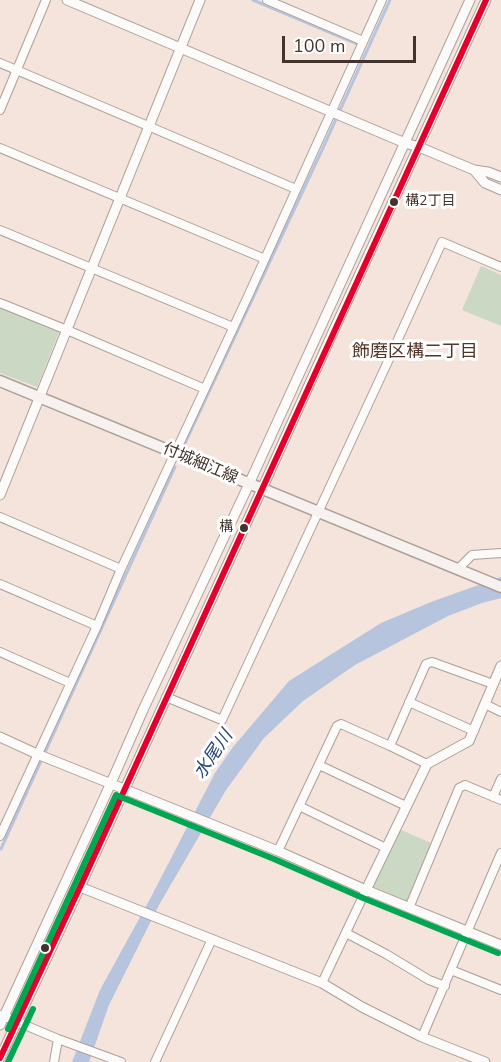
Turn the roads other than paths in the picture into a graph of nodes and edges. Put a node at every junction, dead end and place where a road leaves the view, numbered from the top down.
1 (46, 0) edge
2 (67, 0) edge
3 (200, 0) edge
4 (267, 0) edge
5 (382, 0) edge
6 (470, 0) edge
7 (486, 0) edge
8 (363, 41) junction
9 (180, 48) junction
10 (0, 63) edge
11 (17, 70) junction
12 (0, 110) edge
13 (331, 112) junction
14 (149, 127) junction
15 (405, 143) junction
16 (0, 147) edge
17 (419, 147) junction
18 (474, 170) junction
19 (501, 177) edge
20 (296, 189) junction
21 (501, 190) edge
22 (120, 199) junction
23 (0, 230) edge
24 (264, 259) junction
25 (501, 267) edge
26 (92, 268) junction
27 (0, 303) edge
28 (233, 327) junction
29 (67, 330) junction
30 (0, 381) edge
31 (205, 389) junction
32 (39, 398) junction
33 (176, 453) junction
34 (249, 484) junction
35 (262, 489) junction
36 (0, 495) edge
37 (318, 512) junction
38 (0, 517) edge
39 (501, 553) edge
40 (122, 569) junction
41 (458, 569) junction
42 (0, 584) edge
43 (501, 587) edge
44 (97, 626) junction
45 (0, 652) edge
46 (501, 666) edge
47 (70, 683) junction
48 (493, 684) junction
49 (166, 697) junction
50 (409, 702) junction
51 (485, 704) junction
52 (501, 712) edge
53 (474, 731) junction
54 (0, 737) edge
55 (390, 746) junction
56 (37, 754) junction
57 (427, 764) junction
58 (319, 765) junction
59 (501, 779) edge
60 (111, 783) junction
61 (125, 789) junction
62 (497, 798) edge
63 (299, 806) junction
64 (406, 806) junction
65 (0, 836) edge
66 (386, 848) junction
67 (278, 851) junction
68 (501, 853) edge
69 (499, 865) edge
70 (80, 887) junction
71 (366, 890) junction
72 (409, 908) junction
73 (468, 932) junction
74 (346, 933) junction
75 (212, 939) junction
76 (501, 945) edge
77 (451, 970) junction
78 (322, 983) junction
79 (445, 986) junction
80 (501, 990) edge
81 (1, 1018) edge
82 (17, 1021) junction
83 (423, 1037) junction
84 (58, 1039) junction
85 (0, 1058) edge
86 (54, 1062) edge
87 (121, 1062) edge
88 (155, 1062) edge
89 (485, 1062) edge

1 - 11 street
2 - 9 street
3 - 9 street
4 - 8 street
5 - 8 street
6 - 15 street
7 - 17 street
8 - 13 street
9 - 13 street
9 - 14 street
10 - 11 street
11 - 12 street
11 - 14 street
13 - 15 street
13 - 20 street
14 - 20 street
14 - 22 street
15 - 17 street
15 - 34 street
16 - 22 street
17 - 18 street
17 - 35 street
18 - 19 street
18 - 21 street
20 - 24 street
22 - 24 street
22 - 26 street
23 - 26 street
24 - 28 street
25 - 37 street
26 - 28 street
26 - 29 street
27 - 29 street
28 - 31 street
29 - 31 street
29 - 32 street
30 - 32 main road, 付城細江線
31 - 33 street
32 - 33 main road, 付城細江線
32 - 36 street
33 - 34 main road, 付城細江線
33 - 40 street
34 - 35 main road, 付城細江線
34 - 60 street
35 - 37 main road, 付城細江線
35 - 49 street
37 - 41 main road, 付城細江線
37 - 49 street
38 - 40 street
39 - 41 street
40 - 44 street
41 - 43 main road, 付城細江線
42 - 44 street
44 - 47 street
45 - 47 street
46 - 48 street
47 - 56 street
48 - 50 street
48 - 51 street
49 - 61 street
50 - 53 street
50 - 55 street
51 - 52 street
51 - 53 street
53 - 57 street
54 - 56 street
55 - 57 street
55 - 58 street
56 - 60 street
56 - 65 street
57 - 64 street
58 - 63 street
58 - 64 street
59 - 62 street
60 - 61 street
60 - 81 street
61 - 67 street
61 - 70 street
62 - 72 street
63 - 66 street
63 - 67 street
64 - 66 street
66 - 71 street
67 - 71 street
68 - 69 street
69 - 73 street
70 - 75 street
70 - 82 street
71 - 72 street
71 - 74 street
72 - 73 street
73 - 76 street
73 - 77 street
74 - 78 street
74 - 79 street
75 - 78 street
75 - 88 street
77 - 79 street
77 - 80 street
78 - 83 street
79 - 83 street
81 - 82 street
82 - 84 street
82 - 85 street
83 - 89 street
84 - 86 street
84 - 87 street

